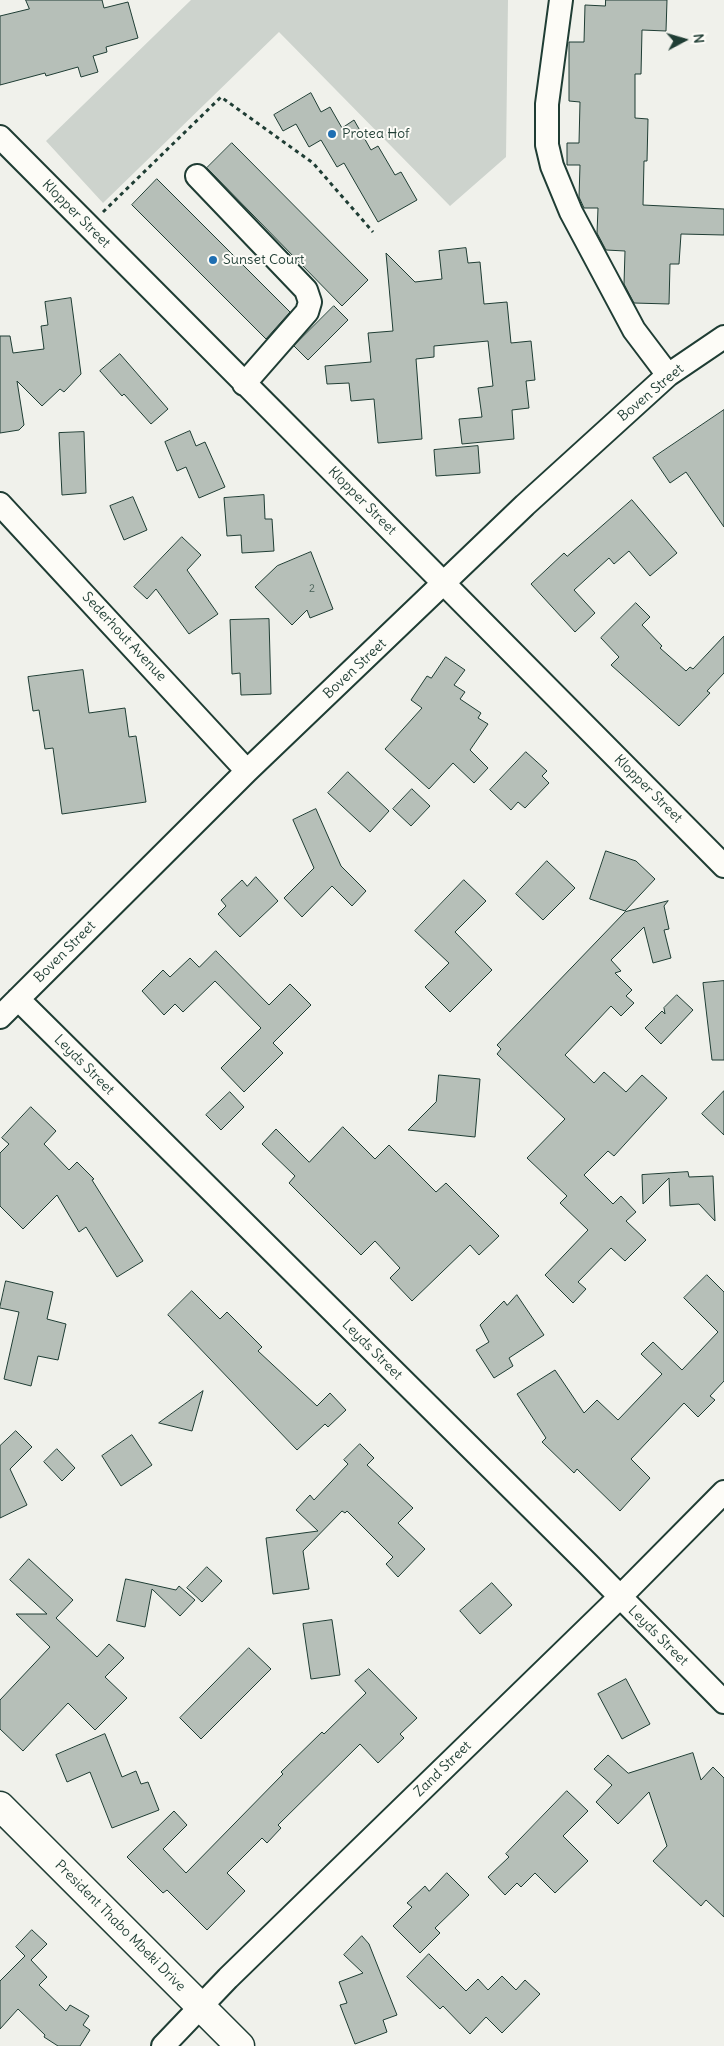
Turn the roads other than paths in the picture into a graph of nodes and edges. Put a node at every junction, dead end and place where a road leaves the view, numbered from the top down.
1 (560, 0) edge
2 (0, 137) edge
3 (197, 176) dead end
4 (724, 337) edge
5 (668, 375) junction
6 (244, 384) junction
7 (0, 504) edge
8 (445, 583) junction
9 (247, 771) junction
10 (724, 866) edge
11 (6, 1007) edge
12 (724, 1492) edge
13 (620, 1597) junction
14 (724, 1702) edge
15 (0, 1806) edge
16 (200, 2006) junction
17 (163, 2046) edge
18 (240, 2046) edge

1 - 5 street
2 - 6 street, Klopper Street
3 - 6 street
4 - 5 street, Boven Street
5 - 8 street, Boven Street
6 - 8 street, Klopper Street
7 - 9 street, Sederhout Avenue
8 - 9 street, Boven Street
8 - 10 street, Klopper Street
9 - 11 street, Boven Street
11 - 13 street, Leyds Street
12 - 13 street, Zand Street
13 - 14 street, Leyds Street
13 - 16 street, Zand Street
15 - 16 street, President Thabo Mbeki Drive
16 - 17 street, Zand Street
16 - 18 street, President Thabo Mbeki Drive

